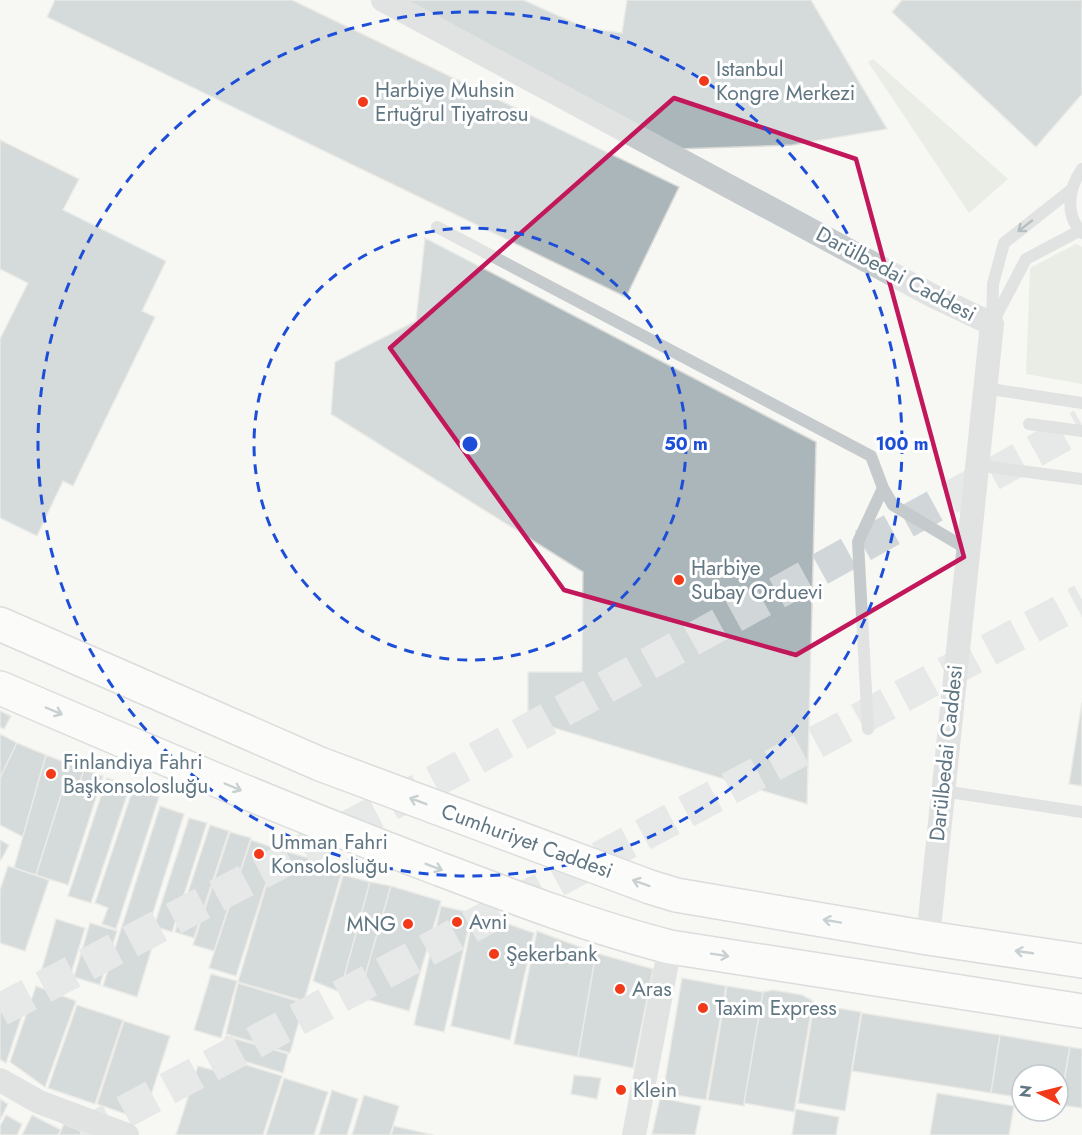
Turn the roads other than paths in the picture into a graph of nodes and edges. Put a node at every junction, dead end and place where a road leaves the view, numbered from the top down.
1 (383, 0) edge
2 (1082, 170) edge
3 (1071, 190) junction
4 (437, 227) dead end
5 (1081, 232) edge
6 (992, 324) junction
7 (984, 388) junction
8 (1082, 403) edge
9 (1029, 424) dead end
10 (1082, 431) edge
11 (975, 465) junction
12 (1082, 479) edge
13 (883, 488) junction
14 (967, 549) junction
15 (0, 624) edge
16 (0, 688) edge
17 (868, 729) dead end
18 (943, 791) junction
19 (1082, 812) edge
20 (928, 938) junction
21 (670, 947) junction
22 (1082, 961) edge
23 (921, 985) junction
24 (1082, 1011) edge
25 (0, 1080) edge
26 (127, 1135) edge
27 (634, 1135) edge

1 - 6 street, Darülbedai Caddesi
2 - 3 lane
3 - 5 lane
3 -> 6 lane
4 - 13 lane
5 - 6 lane
6 - 7 street, Darülbedai Caddesi
7 - 8 lane
7 - 11 street, Darülbedai Caddesi
9 - 10 lane
11 - 12 lane
11 - 14 street, Darülbedai Caddesi
13 - 14 lane
13 - 17 lane
14 - 18 street, Darülbedai Caddesi
20 -> 15 main road, Cumhuriyet Caddesi
16 -> 21 main road
18 - 19 lane
18 - 20 street, Darülbedai Caddesi
22 -> 20 main road, Cumhuriyet Caddesi
20 - 23 main road
21 -> 23 main road
21 - 27 street
23 - 24 main road
25 - 26 street

